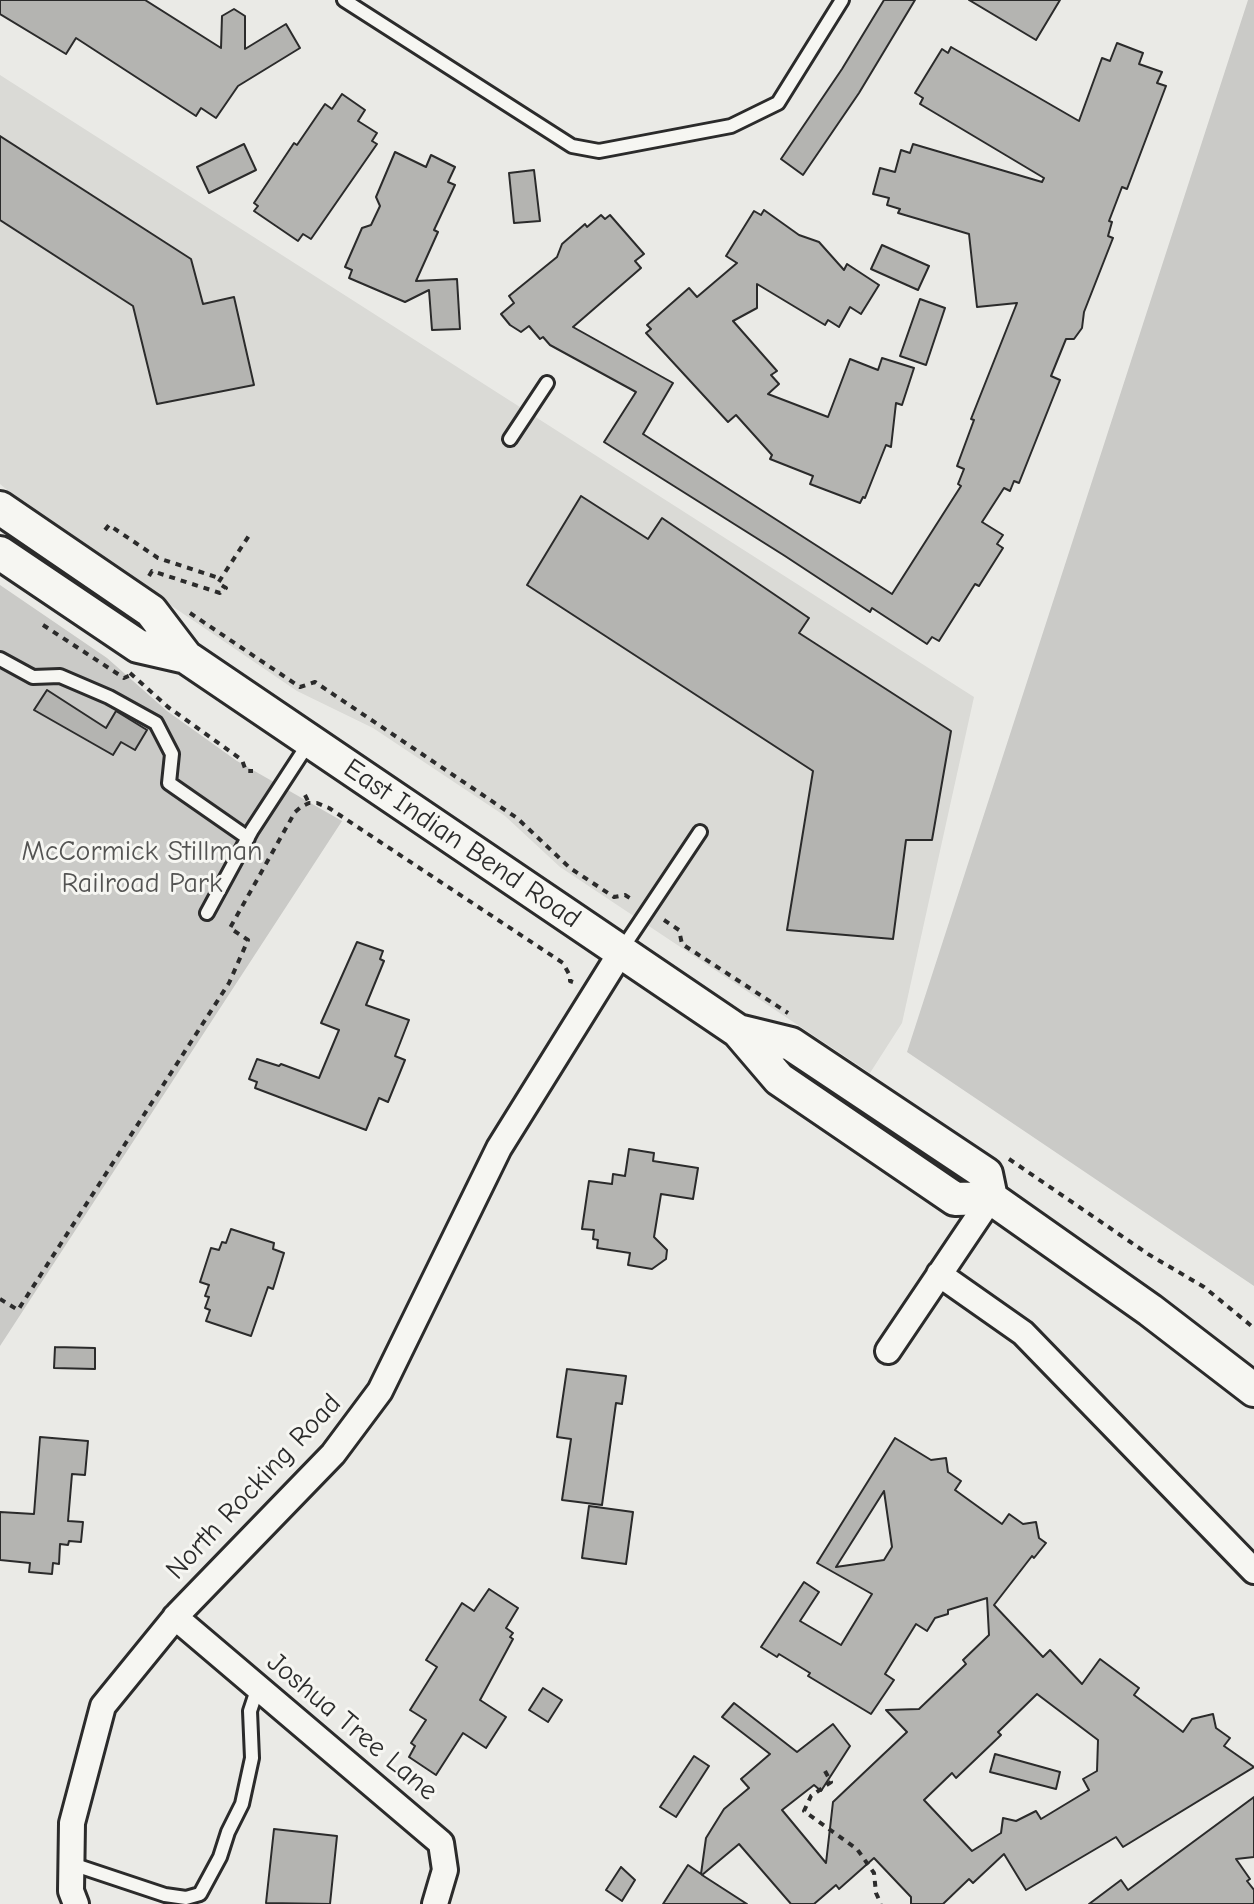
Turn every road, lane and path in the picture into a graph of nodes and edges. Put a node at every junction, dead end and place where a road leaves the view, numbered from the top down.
1 (344, 0) edge
2 (842, 0) edge
3 (547, 383) dead end
4 (510, 439) dead end
5 (0, 508) edge
6 (105, 530) dead end
7 (250, 534) dead end
8 (0, 553) edge
9 (222, 579) junction
10 (145, 582) dead end
11 (184, 608) dead end
12 (43, 625) dead end
13 (186, 657) junction
14 (0, 659) edge
15 (131, 675) dead end
16 (310, 741) junction
17 (305, 795) dead end
18 (309, 803) junction
19 (700, 832) dead end
20 (248, 838) junction
21 (648, 908) junction
22 (207, 913) dead end
23 (621, 952) junction
24 (578, 983) dead end
25 (799, 1021) dead end
26 (1003, 1154) dead end
27 (991, 1198) junction
28 (939, 1274) junction
29 (0, 1299) edge
30 (1254, 1328) edge
31 (888, 1351) dead end
32 (1254, 1390) edge
33 (1254, 1571) edge
34 (175, 1617) junction
35 (258, 1687) junction
36 (825, 1771) dead end
37 (72, 1864) junction
38 (194, 1900) edge
39 (76, 1904) edge
40 (435, 1904) edge
41 (881, 1904) edge

1 - 2 lane
3 - 4 lane
5 - 13 main road, East Indian Bend Road
6 - 9 path
7 - 9 path
8 - 13 main road, East Indian Bend Road
9 - 10 path
11 - 21 path
12 - 15 path
13 - 16 main road, East Indian Bend Road
14 - 20 lane
16 - 20 lane
16 - 23 main road, East Indian Bend Road
17 - 18 path
18 - 24 path
18 - 29 path
19 - 21 lane
20 - 22 lane
21 - 23 lane
21 - 25 path
23 - 27 main road, East Indian Bend Road
23 - 34 street, North Rocking Road
26 - 30 path
27 - 28 street
27 - 32 main road
28 - 31 street
28 - 33 street
34 - 35 street, Joshua Tree Lane
34 - 37 street, North Rocking Road
35 - 38 lane
35 - 40 street, Joshua Tree Lane
36 - 41 path
37 - 38 lane
37 - 39 street, North Rocking Road

